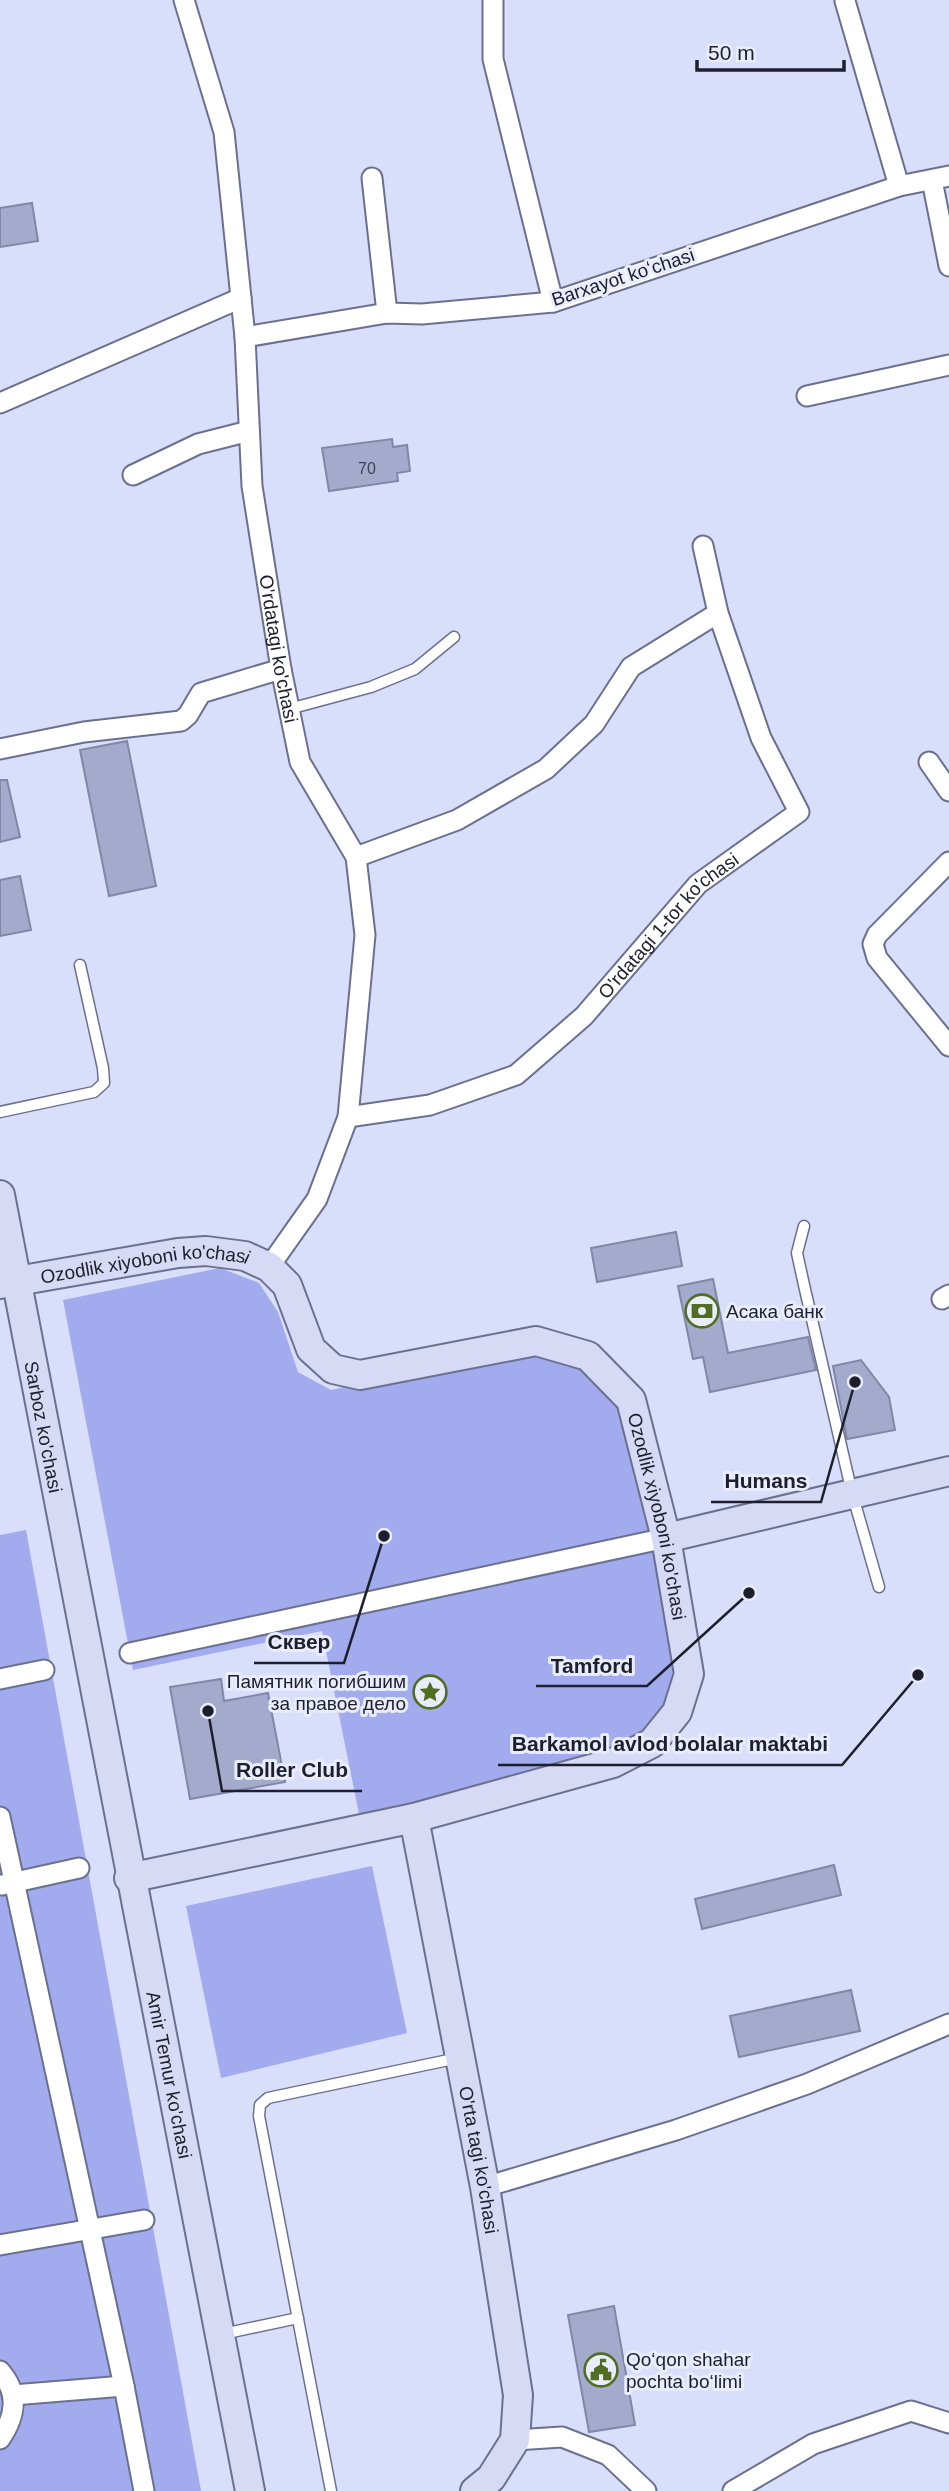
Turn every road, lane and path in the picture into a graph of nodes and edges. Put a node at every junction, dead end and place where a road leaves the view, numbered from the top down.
1 (184, 0) edge
2 (493, 0) edge
3 (845, 0) edge
4 (372, 178) dead end
5 (941, 178) edge
6 (899, 186) junction
7 (949, 266) edge
8 (241, 298) junction
9 (553, 302) junction
10 (387, 313) junction
11 (245, 337) junction
12 (949, 365) edge
13 (807, 396) dead end
14 (0, 403) edge
15 (249, 431) junction
16 (133, 475) dead end
17 (703, 546) dead end
18 (718, 613) junction
19 (454, 637) dead end
20 (281, 669) junction
21 (289, 709) junction
22 (0, 749) edge
23 (929, 762) dead end
24 (949, 792) edge
25 (355, 857) junction
26 (949, 862) edge
27 (80, 965) dead end
28 (949, 1046) edge
29 (0, 1112) edge
30 (348, 1117) junction
31 (0, 1195) edge
32 (804, 1226) dead end
33 (268, 1267) junction
34 (8, 1283) edge
35 (949, 1471) edge
36 (852, 1493) junction
37 (666, 1538) junction
38 (879, 1587) dead end
39 (130, 1653) dead end
40 (88, 1660) joint
41 (44, 1670) dead end
42 (0, 1679) edge
43 (0, 1817) edge
44 (414, 1818) junction
45 (79, 1868) dead end
46 (129, 1878) junction
47 (6, 1884) edge
48 (949, 2024) edge
49 (460, 2058) junction
50 (485, 2186) junction
51 (144, 2220) dead end
52 (90, 2231) junction
53 (0, 2245) edge
54 (298, 2318) junction
55 (220, 2335) junction
56 (0, 2371) edge
57 (124, 2386) junction
58 (13, 2395) junction
59 (949, 2423) edge
60 (0, 2439) edge
61 (515, 2440) junction
62 (144, 2491) edge
63 (250, 2491) edge
64 (331, 2491) edge
65 (475, 2491) edge
66 (646, 2491) edge
67 (733, 2491) edge

1 - 8 street, O'rdatagi ko'chasi
2 - 9 street
3 - 6 street
4 - 10 street
5 - 6 street, Barxayot koʻchasi
5 - 7 street
6 - 9 street, Barxayot koʻchasi
8 - 11 street, O'rdatagi ko'chasi
8 - 14 street
9 - 10 street, Barxayot koʻchasi
10 - 11 street, Barxayot koʻchasi
11 - 15 street, O'rdatagi ko'chasi
12 - 13 street
15 - 16 street
15 - 20 street, O'rdatagi ko'chasi
17 - 18 street, O'rdatagi 1-tor ko'chasi
18 - 25 street
18 - 30 street, O'rdatagi 1-tor ko'chasi
19 - 21 lane
20 - 21 street, O'rdatagi ko'chasi
20 - 22 street
21 - 25 street, O'rdatagi ko'chasi
23 - 24 street
25 - 30 street, O'rdatagi ko'chasi
26 - 28 street
27 - 29 lane
30 - 33 street, O'rdatagi ko'chasi
31 - 34 main road, Sarboz ko'chasi
32 - 36 lane
33 - 34 main road, Ozodlik xiyoboni ko'chasi
33 - 37 main road, Ozodlik xiyoboni ko'chasi
34 - 40 main road, Sarboz ko'chasi
35 - 36 main road
36 - 37 main road
36 - 38 lane
37 - 39 street
37 - 44 main road, Ozodlik xiyoboni ko'chasi
40 - 46 main road, Amir Temur ko'chasi
41 - 42 street
43 - 47 street
44 - 46 main road, Ozodlik xiyoboni ko'chasi
44 - 49 main road, O'rta tagi ko'chasi
45 - 47 street
46 - 55 main road, Amir Temur ko'chasi
47 - 52 street
48 - 50 street
49 - 50 main road, O'rta tagi ko'chasi
49 - 54 lane
50 - 61 main road, O'rta tagi ko'chasi
51 - 52 street
52 - 53 street
52 - 57 street
54 - 55 lane
54 - 64 lane
55 - 63 main road, Amir Temur ko'chasi
56 - 58 street
57 - 58 street
57 - 62 street
58 - 60 street
59 - 67 street
61 - 65 main road, O'rta tagi ko'chasi
61 - 66 street

